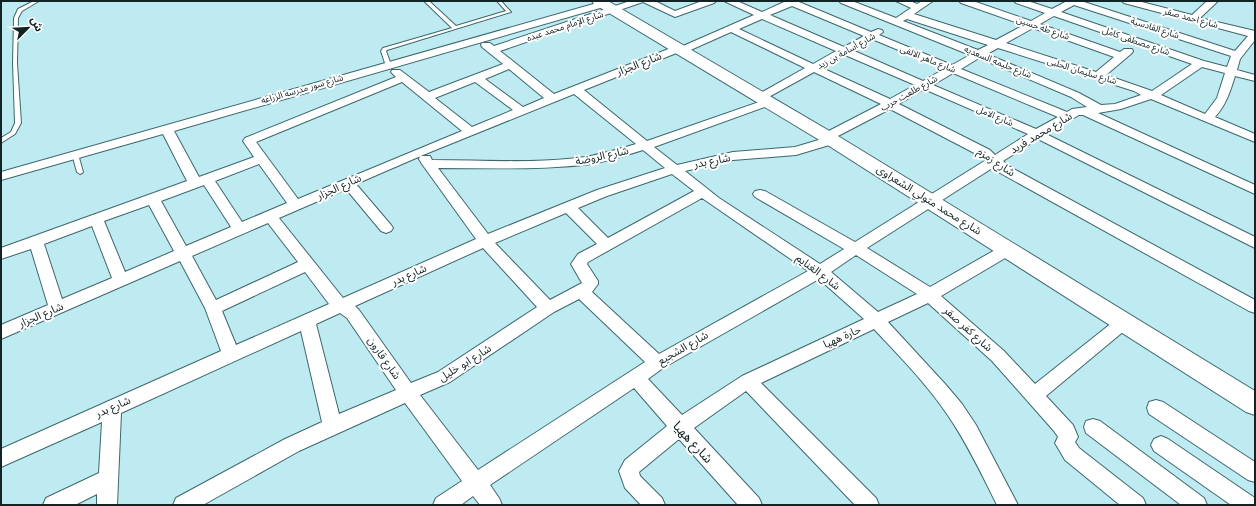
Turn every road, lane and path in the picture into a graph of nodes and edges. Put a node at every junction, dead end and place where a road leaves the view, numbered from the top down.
1 (37, 1) edge
2 (426, 1) edge
3 (499, 1) edge
4 (639, 1) edge
5 (646, 1) edge
6 (711, 1) edge
7 (729, 1) edge
8 (844, 1) edge
9 (901, 1) edge
10 (928, 1) edge
11 (964, 1) edge
12 (1019, 1) edge
13 (1073, 1) edge
14 (1127, 1) edge
15 (1161, 1) edge
16 (1213, 1) edge
17 (792, 2) edge
18 (606, 5) edge
19 (917, 7) junction
20 (1152, 8) junction
21 (1054, 13) junction
22 (762, 15) junction
23 (906, 15) junction
24 (1193, 19) junction
25 (895, 22) junction
26 (1033, 25) junction
27 (455, 28) junction
28 (732, 29) junction
29 (1255, 35) edge
30 (873, 36) junction
31 (479, 40) junction
32 (1139, 43) junction
33 (997, 44) junction
34 (681, 49) junction
35 (492, 50) junction
36 (845, 52) junction
37 (980, 54) junction
38 (1238, 55) junction
39 (1122, 56) junction
40 (1200, 63) junction
41 (388, 65) junction
42 (510, 65) junction
43 (815, 68) junction
44 (953, 69) junction
45 (1230, 72) junction
46 (1098, 76) junction
47 (404, 78) junction
48 (477, 78) junction
49 (1255, 78) edge
50 (923, 86) junction
51 (575, 89) junction
52 (1151, 95) junction
53 (427, 97) junction
54 (551, 98) junction
55 (765, 100) junction
56 (890, 104) junction
57 (1099, 109) junction
58 (521, 110) junction
59 (1082, 110) junction
60 (1068, 117) junction
61 (1207, 119) junction
62 (166, 128) junction
63 (470, 131) junction
64 (1037, 134) junction
65 (1255, 138) edge
66 (830, 139) junction
67 (1, 142) edge
68 (647, 145) junction
69 (419, 152) junction
70 (75, 154) junction
71 (261, 159) junction
72 (994, 162) junction
73 (428, 164) junction
74 (675, 169) junction
75 (80, 172) dead end
76 (1, 176) edge
77 (201, 181) junction
78 (348, 183) junction
79 (1255, 190) edge
80 (703, 192) junction
81 (760, 194) dead end
82 (153, 199) junction
83 (930, 201) junction
84 (296, 206) junction
85 (568, 207) junction
86 (271, 217) junction
87 (96, 219) junction
88 (386, 228) dead end
89 (240, 230) junction
90 (36, 241) junction
91 (485, 241) junction
92 (1255, 242) edge
93 (607, 245) junction
94 (855, 248) junction
95 (1007, 250) junction
96 (1, 254) edge
97 (183, 254) junction
98 (308, 264) junction
99 (820, 271) junction
100 (121, 281) junction
101 (581, 291) junction
102 (930, 295) junction
103 (341, 304) junction
104 (57, 308) junction
105 (213, 308) junction
106 (548, 308) junction
107 (1255, 308) edge
108 (307, 320) junction
109 (878, 321) junction
110 (1124, 322) junction
111 (1, 332) edge
112 (231, 354) junction
113 (657, 363) junction
114 (635, 377) junction
115 (748, 381) junction
116 (408, 393) junction
117 (1034, 395) junction
118 (1255, 404) edge
119 (112, 408) junction
120 (1156, 408) dead end
121 (332, 426) junction
122 (679, 427) junction
123 (1093, 427) dead end
124 (1161, 445) dead end
125 (1, 458) edge
126 (1255, 473) edge
127 (108, 480) junction
128 (476, 484) junction
129 (53, 505) edge
130 (107, 505) edge
131 (183, 505) edge
132 (443, 505) edge
133 (492, 505) edge
134 (655, 505) edge
135 (752, 505) edge
136 (869, 505) edge
137 (1008, 505) edge
138 (1136, 505) edge
139 (1197, 505) edge
140 (1248, 505) edge

1 - 67 lane
2 - 27 lane
3 - 27 lane
4 - 18 street, شارع الإمام محمد عبده
5 - 6 street
7 - 22 street, شارع الامل
8 - 25 street, شارع حليمه السعديه
9 - 19 street
10 - 19 street, شارع أسامة بن زيد
11 - 26 street, شارع طه حسين
12 - 21 street, شارع مصطفى كامل
13 - 21 street, شارع طلعت حرب
13 - 38 street, شارع القادسية
14 - 20 street, شارع احمد صقر
15 - 20 street
16 - 24 street
17 - 22 street, شارع الجزار
17 - 30 street, شارع ماهر الالفى
18 - 31 street, شارع سور مدرسه الزراعه
18 - 34 street, شارع محمد متولي الشعراوى
18 - 35 street, شارع الإمام محمد عبده
19 - 23 street, شارع أسامة بن زيد
20 - 24 street, شارع احمد صقر
21 - 26 street, شارع طلعت حرب
21 - 32 street, شارع مصطفى كامل
22 - 28 street, شارع الجزار
22 - 36 street, شارع الامل
23 - 25 street, شارع أسامة بن زيد
23 - 33 street, شارع سليمان الحلبى
24 - 29 street, شارع احمد صقر
25 - 30 street, شارع أسامة بن زيد
25 - 37 street, شارع حليمه السعديه
26 - 33 street, شارع طلعت حرب
26 - 39 street, شارع طه حسين
27 - 41 lane
28 - 34 street, شارع الجزار
28 - 43 street, شارع زمزم
29 - 38 street
30 - 36 street, شارع أسامة بن زيد
30 - 44 street, شارع ماهر الالفى
31 - 35 street
31 - 41 street, شارع سور مدرسه الزراعه
32 - 39 street
32 - 40 street, شارع مصطفى كامل
33 - 37 street, شارع طلعت حرب
33 - 46 street, شارع سليمان الحلبى
34 - 51 street, شارع الجزار
34 - 55 street, شارع محمد متولي الشعراوى
35 - 42 street
36 - 43 street, شارع أسامة بن زيد
36 - 50 street, شارع الامل
37 - 44 street, شارع طلعت حرب
37 - 57 street, شارع حليمه السعديه
38 - 45 street
39 - 46 street
40 - 45 street, شارع مصطفى كامل
40 - 52 street, شارع محمد فريد
41 - 47 street
41 - 62 street, شارع سور مدرسه الزراعه
42 - 48 street
42 - 54 street
43 - 55 street, شارع أسامة بن زيد
43 - 56 street, شارع زمزم
44 - 50 street, شارع طلعت حرب
44 - 60 street, شارع ماهر الالفى
45 - 49 street, شارع مصطفى كامل
45 - 61 street
46 - 52 street, شارع سليمان الحلبى
47 - 53 street
47 - 71 street
48 - 53 street
48 - 58 street
50 - 56 street, شارع طلعت حرب
50 - 64 street, شارع الامل
51 - 54 street, شارع الجزار
51 - 68 street, شارع الغنايم
52 - 57 street, شارع محمد فريد
52 - 61 street, شارع سليمان الحلبى
53 - 63 street
54 - 58 street, شارع الجزار
55 - 66 street, شارع محمد متولي الشعراوى
55 - 68 street, شارع الروضة
56 - 66 street, شارع طلعت حرب
56 - 72 street, شارع زمزم
57 - 59 street, شارع محمد فريد
58 - 63 street, شارع الجزار
59 - 60 street, شارع محمد فريد
59 - 79 street
60 - 64 street, شارع محمد فريد
61 - 65 street, شارع سليمان الحلبى
62 - 70 street, شارع سور مدرسه الزراعه
62 - 77 street
63 - 69 street, شارع الجزار
64 - 72 street, شارع محمد فريد
64 - 92 street, شارع الامل
66 - 74 street, شارع بدر
66 - 83 street, شارع محمد متولي الشعراوى
68 - 73 street, شارع الروضة
68 - 74 street, شارع الغنايم
69 - 73 street
69 - 78 street, شارع الجزار
70 - 75 lane
70 - 76 street, شارع سور مدرسه الزراعه
71 - 77 street
71 - 84 street
72 - 83 street, شارع محمد فريد
72 - 107 street, شارع زمزم
73 - 91 street
74 - 80 street, شارع الغنايم
74 - 85 street, شارع بدر
77 - 82 street
77 - 89 street
78 - 84 street, شارع الجزار
78 - 88 street
80 - 93 street
80 - 99 street, شارع الغنايم
81 - 94 street, شارع كفر صقر
82 - 87 street
82 - 97 street
83 - 94 street, شارع الشجيع
83 - 95 street, شارع محمد متولي الشعراوى
84 - 86 street, شارع الجزار
85 - 91 street, شارع بدر
85 - 93 street
86 - 89 street, شارع الجزار
86 - 98 street, شارع قارون
87 - 90 street
87 - 100 street
89 - 97 street, شارع الجزار
90 - 96 street
90 - 104 street
91 - 103 street, شارع بدر
91 - 106 street
93 - 101 street
94 - 99 street, شارع الشجيع
94 - 102 street, شارع كفر صقر
95 - 102 street, حارة ههيا
95 - 110 street, شارع محمد متولي الشعراوى
97 - 100 street, شارع الجزار
97 - 105 street
98 - 103 street, شارع قارون
98 - 105 street
99 - 109 street, شارع الغنايم
99 - 113 street, شارع الشجيع
100 - 104 street, شارع الجزار
101 - 106 street, شارع ابو خليل
101 - 113 street
102 - 109 street, حارة ههيا
102 - 117 street, شارع كفر صقر
103 - 108 street, شارع بدر
103 - 116 street, شارع قارون
104 - 111 street, شارع الجزار
105 - 112 street
106 - 116 street, شارع ابو خليل
108 - 112 street, شارع بدر
108 - 121 street
109 - 115 street, حارة ههيا
109 - 137 street, شارع الغنايم
110 - 117 street
110 - 118 street, شارع محمد متولي الشعراوى
112 - 119 street, شارع بدر
113 - 114 street, شارع الشجيع
114 - 122 street, شارع ههيا
114 - 128 street, شارع الشجيع
115 - 122 street, حارة ههيا
115 - 136 street
116 - 121 street, شارع ابو خليل
116 - 128 street, شارع قارون
117 - 138 street, شارع كفر صقر
119 - 125 street, شارع بدر
119 - 127 street
120 - 126 street
121 - 131 street, شارع ابو خليل
122 - 134 street, حارة ههيا
122 - 135 street, شارع ههيا
123 - 139 street
124 - 140 street
127 - 129 street
127 - 130 street
128 - 132 street, شارع الشجيع
128 - 133 street, شارع قارون

